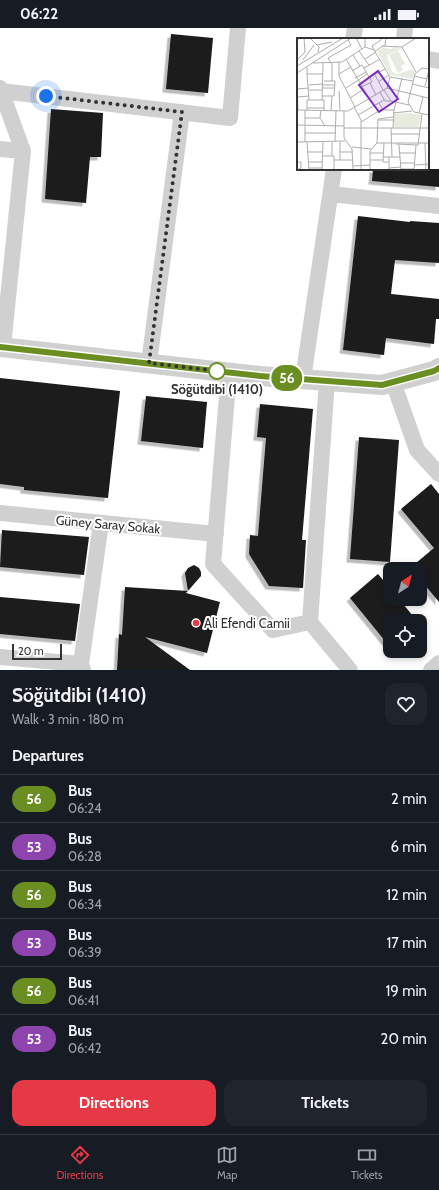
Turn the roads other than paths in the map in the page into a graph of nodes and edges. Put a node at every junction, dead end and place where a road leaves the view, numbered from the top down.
1 (238, 28) edge
2 (355, 28) edge
3 (405, 28) edge
4 (353, 38) edge
5 (404, 38) edge
6 (429, 59) edge
7 (439, 60) edge
8 (1, 90) edge
9 (182, 112) junction
10 (0, 149) edge
11 (23, 151) junction
12 (334, 170) edge
13 (330, 194) junction
14 (439, 206) edge
15 (1, 347) edge
16 (149, 363) junction
17 (436, 370) edge
18 (229, 372) junction
19 (304, 379) junction
20 (327, 381) junction
21 (393, 382) junction
22 (439, 474) edge
23 (0, 513) edge
24 (102, 523) junction
25 (216, 534) junction
26 (310, 622) junction
27 (0, 657) edge
28 (439, 663) edge
29 (82, 667) edge
30 (350, 670) edge
31 (431, 670) edge

1 - 9 street
2 - 4 street
3 - 5 street
6 - 7 street
8 - 9 street
8 - 11 street
9 - 16 street
10 - 11 street
11 - 15 street
12 - 13 street
13 - 14 street
13 - 19 street
15 - 16 street
16 - 18 street
17 - 21 street
18 - 19 street
18 - 25 street
19 - 20 street
20 - 21 street
20 - 26 street
21 - 22 street
23 - 24 street, Güney Saray Sokak
24 - 25 street, Güney Saray Sokak
24 - 29 street
25 - 26 street
26 - 30 street
27 - 29 street
28 - 31 street

